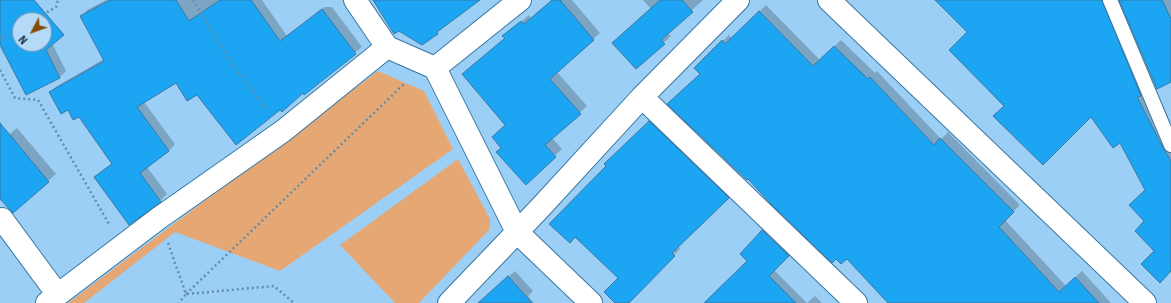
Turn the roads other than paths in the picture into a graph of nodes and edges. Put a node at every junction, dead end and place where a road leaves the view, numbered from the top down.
1 (356, 0) edge
2 (520, 0) edge
3 (738, 0) edge
4 (829, 0) edge
5 (1110, 0) edge
6 (387, 47) junction
7 (435, 68) junction
8 (642, 97) junction
9 (1171, 145) edge
10 (0, 221) edge
11 (517, 232) junction
12 (52, 299) edge
13 (449, 303) edge
14 (591, 303) edge
15 (856, 303) edge
16 (1145, 303) edge

1 - 6 street
2 - 7 street
3 - 8 street
4 - 16 street
5 - 9 lane
6 - 7 street
6 - 12 street
7 - 11 street
8 - 11 street
8 - 15 street
10 - 12 street
11 - 13 street
11 - 14 street

